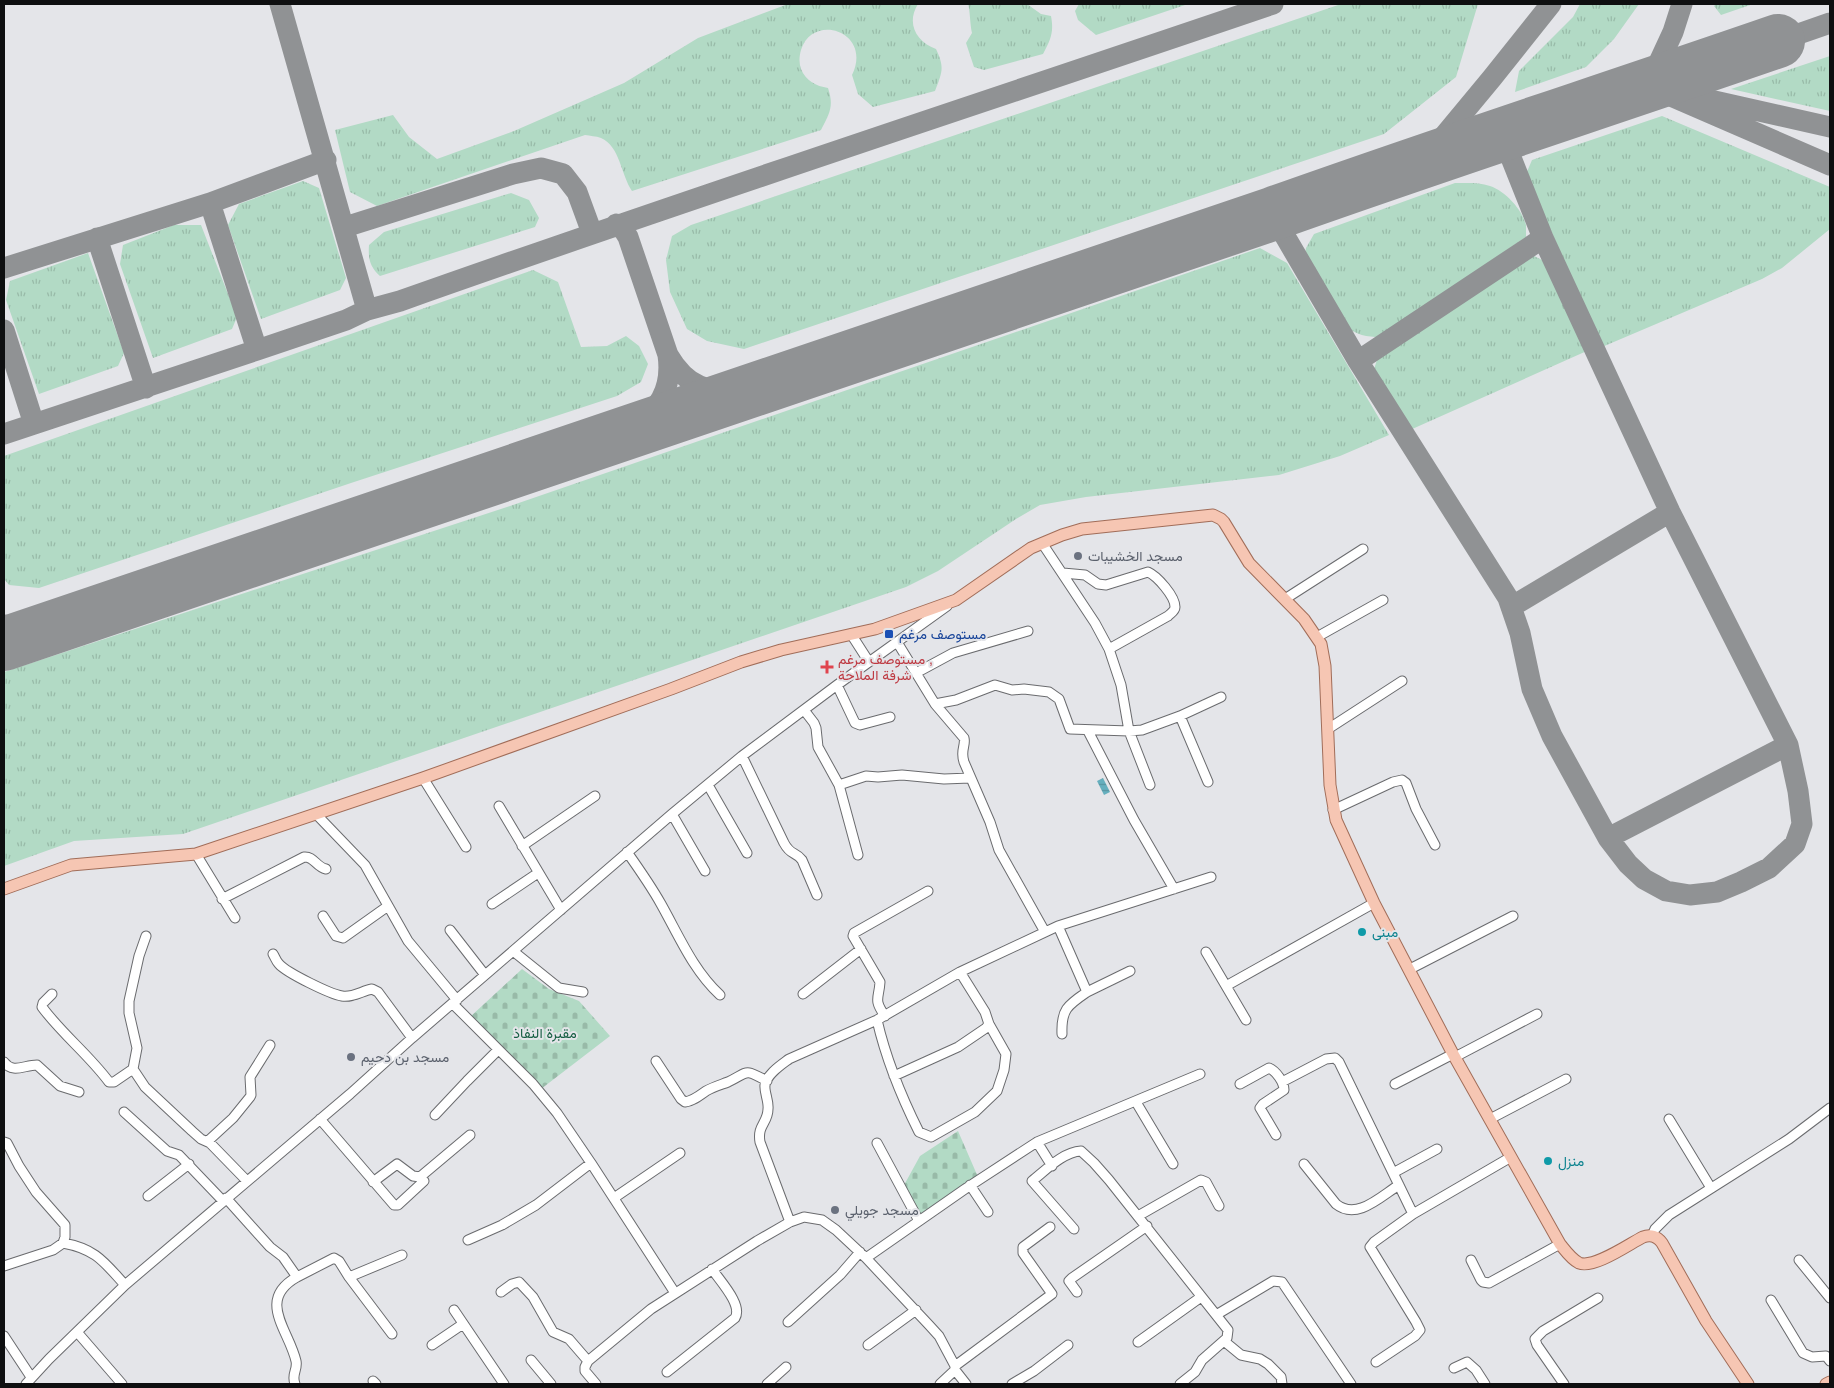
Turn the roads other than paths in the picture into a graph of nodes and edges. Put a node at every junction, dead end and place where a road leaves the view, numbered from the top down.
1 (1042, 543) junction
2 (1363, 549) dead end
3 (1063, 573) junction
4 (1285, 599) junction
5 (956, 600) junction
6 (1383, 600) dead end
7 (1028, 631) dead end
8 (852, 634) junction
9 (1317, 636) junction
10 (897, 642) junction
11 (1109, 649) junction
12 (869, 662) junction
13 (916, 673) junction
14 (1402, 681) dead end
15 (836, 685) junction
16 (1220, 696) dead end
17 (935, 704) junction
18 (804, 710) junction
19 (1180, 716) junction
20 (890, 717) dead end
21 (1328, 729) junction
22 (1088, 731) junction
23 (1129, 731) junction
24 (742, 756) junction
25 (423, 778) junction
26 (970, 778) junction
27 (1208, 782) dead end
28 (708, 785) junction
29 (839, 785) junction
30 (1150, 785) dead end
31 (595, 796) dead end
32 (499, 806) dead end
33 (1333, 810) junction
34 (316, 814) junction
35 (672, 814) junction
36 (1435, 844) dead end
37 (522, 846) junction
38 (466, 847) dead end
39 (627, 852) junction
40 (748, 853) dead end
41 (196, 854) junction
42 (858, 855) dead end
43 (326, 868) dead end
44 (705, 871) dead end
45 (538, 873) junction
46 (1211, 877) dead end
47 (4, 889) edge
48 (1174, 889) junction
49 (928, 891) dead end
50 (817, 894) dead end
51 (222, 899) junction
52 (1374, 903) junction
53 (492, 904) dead end
54 (388, 906) junction
55 (561, 910) junction
56 (323, 916) dead end
57 (1513, 916) dead end
58 (235, 918) dead end
59 (1058, 926) junction
60 (450, 930) dead end
61 (1045, 932) junction
62 (146, 936) dead end
63 (860, 949) junction
64 (514, 952) junction
65 (1206, 952) dead end
66 (273, 954) dead end
67 (1410, 969) junction
68 (1130, 971) dead end
69 (960, 972) junction
70 (485, 976) junction
71 (1226, 986) junction
72 (583, 992) dead end
73 (1087, 992) junction
74 (52, 994) dead end
75 (803, 994) dead end
76 (720, 995) dead end
77 (455, 1002) junction
78 (1537, 1014) dead end
79 (881, 1018) junction
80 (1246, 1020) dead end
81 (989, 1024) junction
82 (1062, 1034) dead end
83 (412, 1038) junction
84 (270, 1045) dead end
85 (498, 1050) junction
86 (1454, 1055) junction
87 (656, 1061) dead end
88 (4, 1062) edge
89 (133, 1069) junction
90 (1200, 1074) dead end
91 (894, 1076) junction
92 (1566, 1079) dead end
93 (767, 1081) junction
94 (1282, 1082) junction
95 (1240, 1084) dead end
96 (1395, 1084) dead end
97 (79, 1092) dead end
98 (1136, 1102) junction
99 (1830, 1108) edge
100 (124, 1112) dead end
101 (435, 1115) dead end
102 (1490, 1118) junction
103 (1669, 1118) dead end
104 (320, 1119) junction
105 (470, 1135) dead end
106 (1276, 1135) dead end
107 (208, 1141) junction
108 (4, 1142) edge
109 (1037, 1142) junction
110 (877, 1143) dead end
111 (1437, 1149) dead end
112 (680, 1153) dead end
113 (1511, 1157) junction
114 (591, 1163) junction
115 (189, 1164) junction
116 (1173, 1164) dead end
117 (1304, 1164) dead end
118 (1052, 1166) junction
119 (1393, 1173) junction
120 (420, 1177) junction
121 (247, 1181) junction
122 (373, 1182) junction
123 (970, 1185) junction
124 (1399, 1185) junction
125 (1711, 1188) junction
126 (148, 1196) dead end
127 (614, 1198) junction
128 (224, 1200) junction
129 (1219, 1206) dead end
130 (988, 1212) dead end
131 (1413, 1214) junction
132 (1138, 1216) junction
133 (919, 1221) junction
134 (790, 1222) junction
135 (1147, 1226) junction
136 (1050, 1227) dead end
137 (1074, 1229) dead end
138 (1652, 1236) junction
139 (468, 1240) dead end
140 (63, 1243) junction
141 (1560, 1244) junction
142 (402, 1254) dead end
143 (863, 1255) junction
144 (1471, 1260) dead end
145 (1799, 1260) dead end
146 (4, 1266) edge
147 (712, 1269) junction
148 (349, 1276) junction
149 (298, 1278) junction
150 (125, 1285) junction
151 (501, 1292) dead end
152 (1076, 1292) dead end
153 (676, 1293) junction
154 (1201, 1297) junction
155 (1598, 1298) dead end
156 (1830, 1298) edge
157 (1771, 1300) dead end
158 (454, 1310) dead end
159 (916, 1310) junction
160 (1216, 1315) junction
161 (788, 1322) dead end
162 (463, 1324) junction
163 (77, 1332) junction
164 (392, 1334) dead end
165 (4, 1336) edge
166 (1224, 1341) junction
167 (1138, 1342) dead end
168 (432, 1345) dead end
169 (868, 1345) dead end
170 (1068, 1345) dead end
171 (531, 1360) dead end
172 (588, 1361) junction
173 (1830, 1361) edge
174 (1376, 1362) dead end
175 (786, 1367) dead end
176 (955, 1368) junction
177 (1454, 1368) dead end
178 (667, 1372) dead end
179 (28, 1381) edge
180 (1830, 1382) edge
181 (122, 1384) edge
182 (295, 1384) edge
183 (504, 1384) edge
184 (551, 1384) edge
185 (596, 1384) edge
186 (767, 1384) edge
187 (940, 1384) edge
188 (966, 1384) edge
189 (1012, 1384) edge
190 (1180, 1384) edge
191 (1282, 1384) edge
192 (1351, 1384) edge
193 (1486, 1384) edge
194 (1564, 1384) edge
195 (1748, 1384) edge
196 (1826, 1384) edge

1 - 3 street
1 - 4 main road
1 - 5 main road
2 - 4 street
3 - 11 street
3 - 11 street
4 - 9 main road
5 - 8 main road
5 - 10 street
6 - 9 street
7 - 13 street
8 - 12 street
8 - 25 main road
9 - 21 main road
10 - 12 street
10 - 13 street
11 - 23 street
12 - 15 street
13 - 17 street
14 - 21 street
15 - 18 street
15 - 20 street
16 - 19 street
17 - 22 street
17 - 26 street
18 - 24 street
18 - 29 street
19 - 23 street
19 - 27 street
21 - 33 main road
22 - 23 street
22 - 48 street
23 - 30 street
24 - 28 street
24 - 50 street
25 - 34 main road
25 - 38 street
26 - 29 street
26 - 61 street
28 - 35 street
28 - 40 street
29 - 42 street
31 - 37 street
32 - 37 street
33 - 36 street
33 - 52 main road
34 - 41 main road
34 - 54 street
35 - 39 street
35 - 44 street
37 - 45 street
39 - 55 street
39 - 76 street
41 - 47 main road
41 - 51 street
43 - 51 street
45 - 53 street
45 - 55 street
46 - 48 street
48 - 59 street
49 - 63 street
51 - 58 street
52 - 67 main road
52 - 71 street
54 - 56 street
54 - 77 street
55 - 64 street
57 - 67 street
59 - 61 street
59 - 73 street
60 - 70 street
61 - 69 street
62 - 89 street
63 - 75 street
63 - 79 street
64 - 70 street
64 - 72 street
65 - 71 street
66 - 83 street
67 - 86 main road
68 - 73 street
69 - 79 street
69 - 81 street
70 - 77 street
71 - 80 street
73 - 82 street
74 - 89 street
77 - 83 street
77 - 85 street
78 - 86 street
79 - 91 street
79 - 93 street
81 - 91 street
81 - 91 street
83 - 104 street
84 - 107 street
85 - 101 street
85 - 114 street
86 - 96 street
86 - 102 main road
87 - 93 street
88 - 97 street
89 - 107 street
90 - 98 street
92 - 102 street
93 - 134 street
94 - 95 street
94 - 106 street
94 - 119 street
98 - 109 street
98 - 116 street
99 - 125 street
100 - 115 street
102 - 113 main road
103 - 125 street
104 - 121 street
104 - 122 street
105 - 120 street
107 - 121 street
108 - 140 street
109 - 118 street
109 - 123 street
110 - 133 street
111 - 119 street
112 - 127 street
113 - 131 street
113 - 141 main road
114 - 127 street
114 - 139 street
115 - 126 street
115 - 128 street
117 - 124 street
118 - 132 street
118 - 137 street
119 - 124 street
120 - 122 street
120 - 122 street
121 - 128 street
123 - 130 street
123 - 133 street
124 - 131 street
125 - 138 street
127 - 153 street
128 - 149 street
128 - 150 street
129 - 132 street
131 - 174 street
132 - 135 street
133 - 143 street
134 - 143 street
134 - 147 street
135 - 152 street
135 - 154 street
136 - 176 street
138 - 141 main road
138 - 195 main road
140 - 146 street
140 - 150 street
141 - 144 street
142 - 148 street
143 - 159 street
143 - 161 street
145 - 156 street
147 - 153 street
147 - 178 street
148 - 149 street
148 - 164 street
149 - 182 street
150 - 163 street
151 - 172 street
153 - 172 street
154 - 160 street
154 - 167 street
155 - 194 street
157 - 173 street
158 - 162 street
159 - 169 street
159 - 176 street
160 - 166 street
160 - 192 street
162 - 168 street
162 - 183 street
163 - 179 street
163 - 181 street
165 - 179 street
166 - 190 street
166 - 191 street
170 - 189 street
171 - 184 street
172 - 185 street
175 - 186 street
176 - 187 street
176 - 188 street
177 - 193 street
180 - 196 main road

